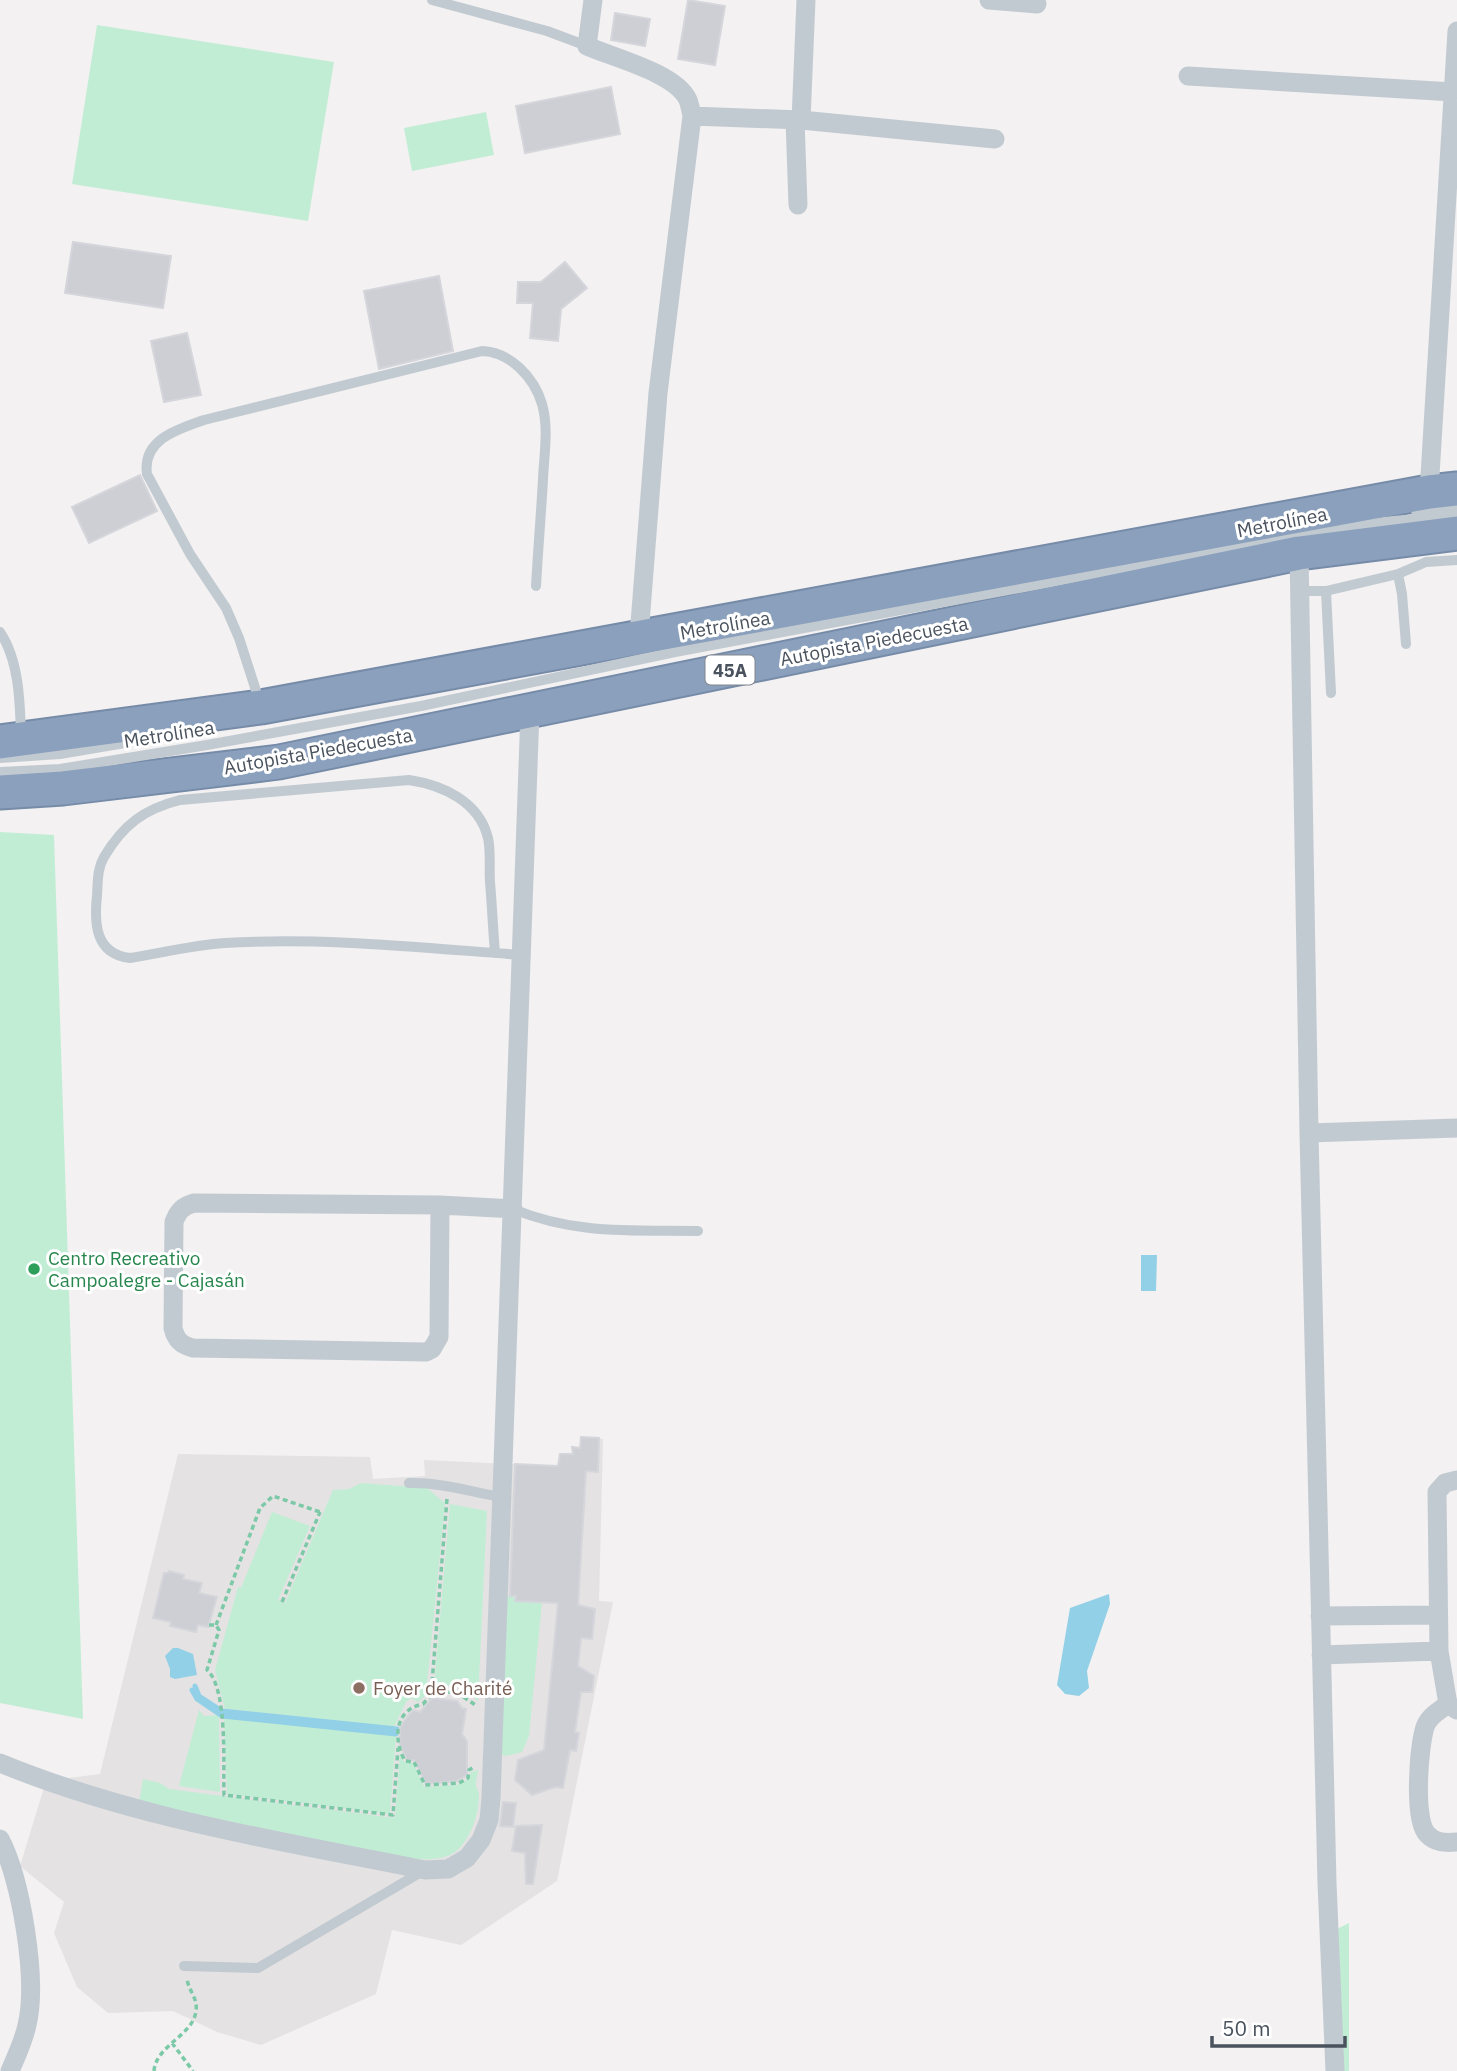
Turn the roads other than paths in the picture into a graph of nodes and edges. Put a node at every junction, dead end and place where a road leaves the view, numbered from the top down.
1 (432, 0) edge
2 (593, 0) edge
3 (806, 0) edge
4 (989, 0) edge
5 (1037, 4) dead end
6 (1457, 31) edge
7 (587, 46) junction
8 (1188, 76) dead end
9 (1453, 92) junction
10 (692, 116) junction
11 (798, 120) junction
12 (995, 139) dead end
13 (797, 205) dead end
14 (1448, 496) edge
15 (1457, 514) edge
16 (1457, 533) edge
17 (1299, 553) junction
18 (1457, 560) edge
19 (1398, 574) junction
20 (536, 586) dead end
21 (1298, 591) junction
22 (1326, 591) junction
23 (0, 632) edge
24 (639, 636) junction
25 (1406, 644) dead end
26 (601, 657) dead end
27 (1331, 693) dead end
28 (261, 707) junction
29 (530, 710) junction
30 (183, 734) dead end
31 (7, 746) edge
32 (0, 772) edge
33 (0, 792) edge
34 (495, 953) junction
35 (522, 954) junction
36 (1457, 1128) edge
37 (1309, 1133) junction
38 (440, 1205) junction
39 (513, 1209) junction
40 (698, 1231) dead end
41 (1457, 1480) edge
42 (409, 1483) dead end
43 (502, 1497) junction
44 (1438, 1615) junction
45 (1320, 1616) junction
46 (1439, 1651) junction
47 (1321, 1655) junction
48 (1452, 1707) edge
49 (0, 1763) edge
50 (0, 1839) edge
51 (1457, 1842) edge
52 (425, 1870) junction
53 (184, 1966) road end
54 (10, 2071) edge
55 (1335, 2071) edge

1 - 7 lane
2 - 7 street
3 - 11 street
4 - 5 street
6 - 9 street
7 - 10 street
8 - 9 street
9 - 14 street
10 - 11 street
10 - 24 street
11 - 12 street
11 - 13 street
14 - 24 highway
14 - 26 lane, Metrolínea
15 - 32 lane, Metrolínea
16 - 17 highway, Autopista Piedecuesta / 45A
17 - 21 street
17 - 29 highway, Autopista Piedecuesta / 45A
18 - 19 lane
19 - 22 lane
19 - 25 lane
20 - 28 lane
21 - 22 lane
21 - 37 street
22 - 27 lane
23 - 31 lane
24 - 28 highway
28 - 31 highway
29 - 33 highway, Autopista Piedecuesta / 45A
29 - 35 street
30 - 31 lane, Metrolínea
34 - 34 lane
34 - 35 lane
35 - 39 street
36 - 37 street
37 - 45 street
38 - 38 street
38 - 39 street
39 - 40 lane
39 - 43 street
41 - 44 street
42 - 43 lane
43 - 52 street
44 - 45 street
44 - 46 street
45 - 47 street
46 - 47 street
46 - 48 street
47 - 55 street
48 - 51 street
49 - 52 street
50 - 54 street
52 - 53 lane

